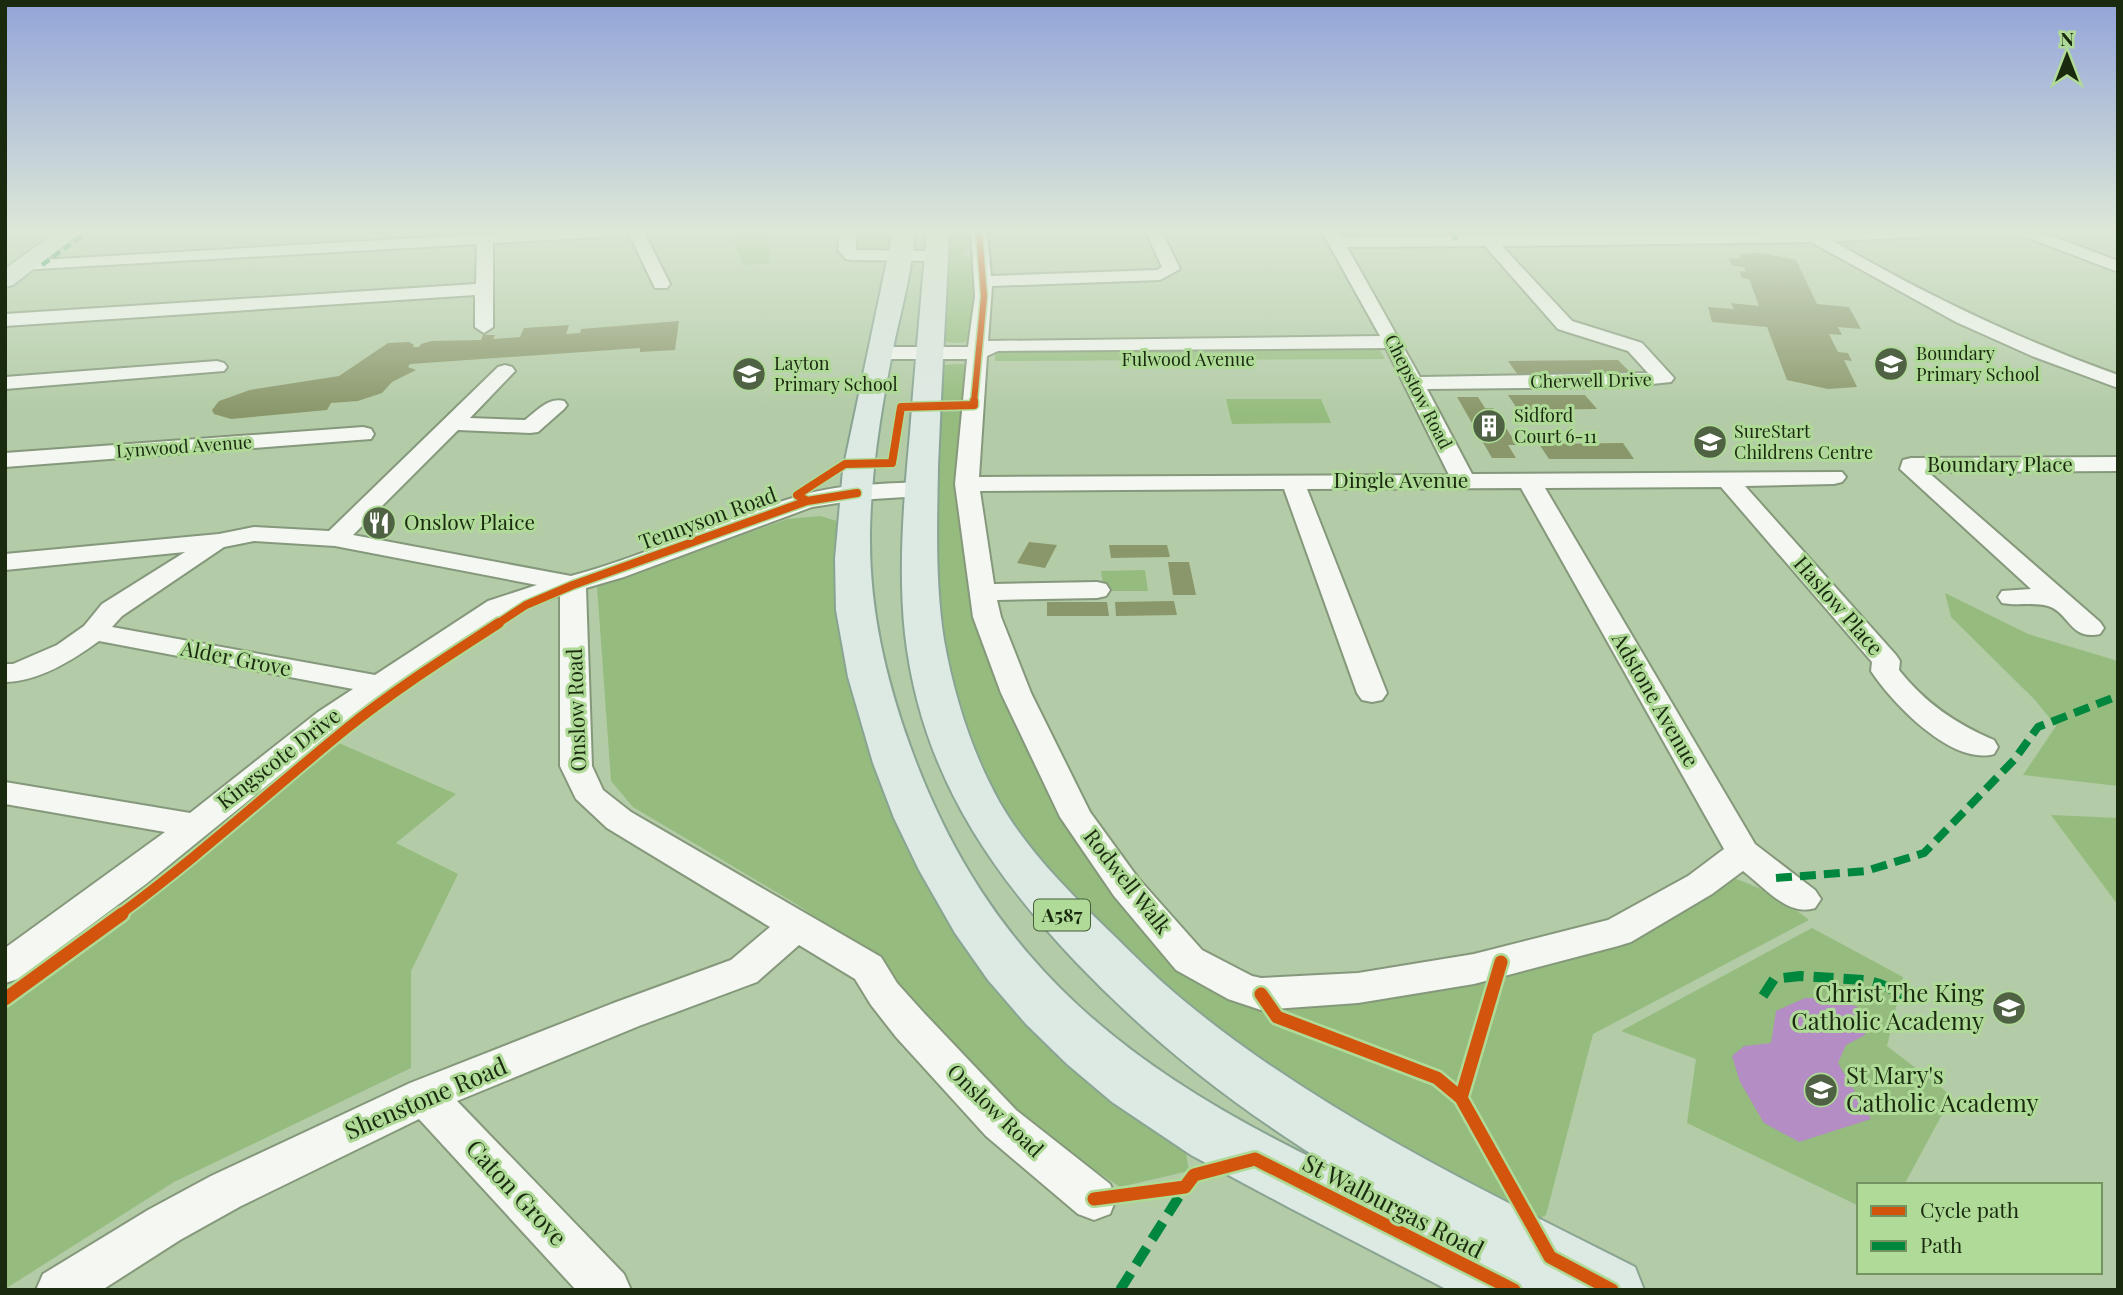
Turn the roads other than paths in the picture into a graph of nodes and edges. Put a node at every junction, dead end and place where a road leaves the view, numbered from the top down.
1 (432, 292) edge
2 (485, 292) edge
3 (893, 292) edge
4 (934, 292) edge
5 (983, 292) edge
6 (1364, 292) edge
7 (1536, 292) edge
8 (1909, 292) edge
9 (5, 320) edge
10 (484, 327) dead end
11 (1397, 350) junction
12 (930, 352) junction
13 (879, 353) junction
14 (977, 353) junction
15 (217, 366) dead end
16 (505, 371) dead end
17 (2118, 382) edge
18 (5, 383) edge
19 (1414, 383) junction
20 (557, 405) dead end
21 (452, 423) junction
22 (363, 434) dead end
23 (5, 460) edge
24 (2113, 469) edge
25 (1834, 477) dead end
26 (1727, 480) junction
27 (1464, 481) junction
28 (1530, 481) junction
29 (1293, 482) junction
30 (968, 484) junction
31 (922, 489) junction
32 (857, 493) junction
33 (335, 539) junction
34 (219, 541) junction
35 (5, 562) edge
36 (573, 585) junction
37 (1097, 590) dead end
38 (982, 592) junction
39 (2011, 597) dead end
40 (2055, 597) junction
41 (2090, 628) dead end
42 (94, 632) junction
43 (9, 675) edge
44 (377, 685) junction
45 (1372, 693) dead end
46 (1983, 747) dead end
47 (5, 793) edge
48 (193, 825) junction
49 (1743, 853) junction
50 (1803, 899) dead end
51 (799, 924) junction
52 (5, 968) edge
53 (425, 1096) junction
54 (1094, 1199) dead end
55 (59, 1290) edge
56 (608, 1290) edge
57 (1514, 1290) edge
58 (1612, 1290) edge

1 - 9 street
2 - 10 street
3 - 13 main road, St Walburgas Road
4 - 12 main road, St Walburgas Road / A587
5 - 14 street, Rodwell Walk
6 - 11 street, Chepstow Road
7 - 19 street, Cherwell Drive
8 - 17 street
11 - 14 street, Fulwood Avenue
11 - 19 street, Chepstow Road
12 - 13 street, Fulwood Avenue
12 - 14 street, Fulwood Avenue
12 - 31 main road, St Walburgas Road / A587
13 - 32 main road, St Walburgas Road
14 - 30 street, Rodwell Walk
15 - 18 street
16 - 21 street
19 - 27 street, Chepstow Road
20 - 21 street
21 - 33 street
22 - 23 street, Lynwood Avenue
24 - 40 street, Boundary Place
25 - 26 street, Dingle Avenue
26 - 28 street, Dingle Avenue
26 - 46 street, Haslow Place
27 - 28 street, Dingle Avenue
27 - 29 street, Dingle Avenue
28 - 49 street, Adstone Avenue
29 - 30 street, Dingle Avenue
29 - 45 street
30 - 38 street, Rodwell Walk
31 - 32 street, Tennyson Road
31 - 58 main road, St Walburgas Road / A587
32 - 36 street, Tennyson Road
32 - 57 main road, St Walburgas Road
33 - 34 street
33 - 36 street
34 - 35 street
34 - 42 street
36 - 44 street, Kingscote Drive
36 - 51 street, Onslow Road
37 - 38 street
38 - 49 street, Rodwell Walk
39 - 40 street
40 - 41 street, Boundary Place
42 - 43 street
42 - 44 street, Alder Grove
44 - 48 street, Kingscote Drive
47 - 48 street
48 - 52 street, Kingscote Drive
49 - 50 street, Adstone Avenue
51 - 53 street, Shenstone Road
51 - 54 street, Onslow Road
53 - 55 street, Shenstone Road
53 - 56 street, Caton Grove

